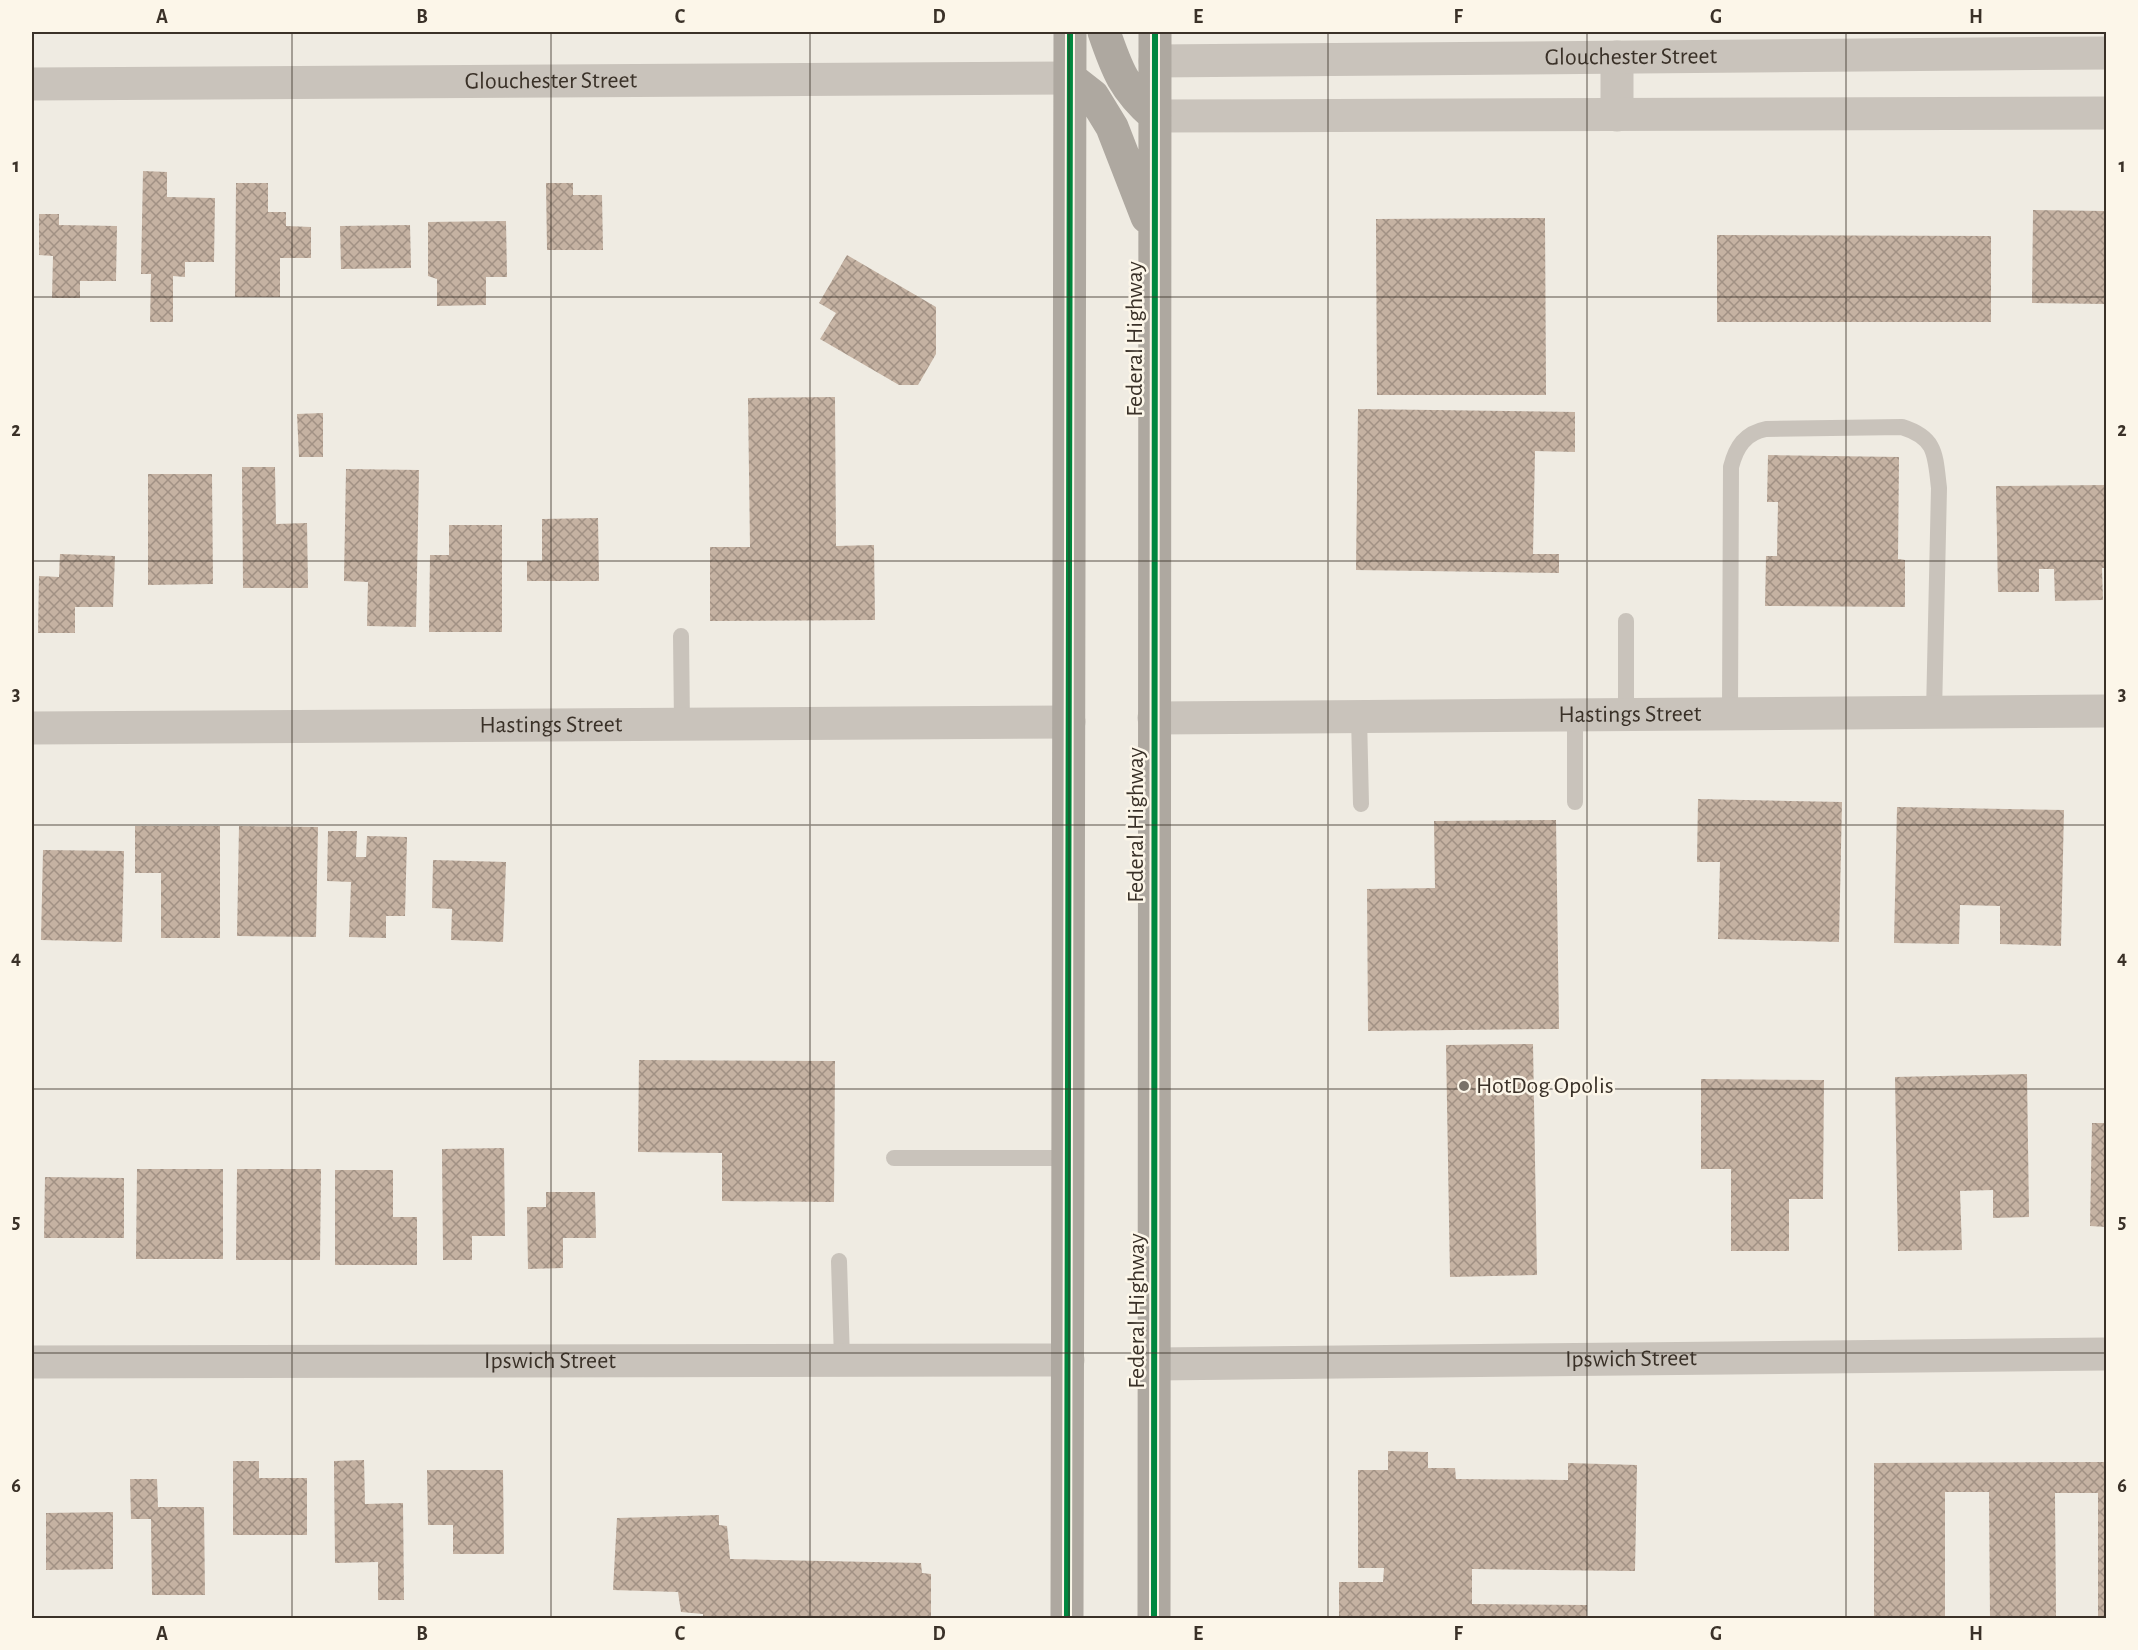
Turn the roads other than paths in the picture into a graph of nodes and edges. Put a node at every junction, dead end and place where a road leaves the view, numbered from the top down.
1 (1070, 32) edge
2 (1104, 32) edge
3 (1155, 46) edge
4 (2106, 53) edge
5 (1617, 57) junction
6 (1070, 78) junction
7 (32, 84) edge
8 (2106, 113) edge
9 (1617, 115) junction
10 (1155, 116) junction
11 (1153, 233) junction
12 (1626, 621) dead end
13 (681, 636) dead end
14 (2106, 711) edge
15 (1934, 713) junction
16 (1730, 714) junction
17 (1575, 715) junction
18 (1626, 715) junction
19 (1359, 716) junction
20 (1154, 718) junction
21 (1069, 722) junction
22 (682, 724) junction
23 (32, 728) edge
24 (1575, 802) dead end
25 (1361, 804) dead end
26 (894, 1158) dead end
27 (1068, 1158) junction
28 (839, 1261) dead end
29 (2106, 1354) edge
30 (842, 1360) junction
31 (1068, 1360) junction
32 (32, 1362) edge
33 (1155, 1364) junction
34 (1067, 1618) edge
35 (1154, 1618) edge

1 - 6 main road
2 - 10 main road
3 - 5 street, Glouchester Street
3 - 10 main road, Federal Highway
4 - 5 street, Glouchester Street
5 - 9 street
6 - 7 street, Glouchester Street
6 - 11 main road
6 - 21 main road
8 - 9 street
9 - 10 street
10 - 11 main road, Federal Highway
11 - 20 main road, Federal Highway
12 - 18 lane
13 - 22 lane
14 - 15 street, Hastings Street
15 - 16 street, Hastings Street
15 - 16 lane
16 - 18 street, Hastings Street
17 - 18 street, Hastings Street
17 - 19 street, Hastings Street
17 - 24 lane
19 - 20 street, Hastings Street
19 - 25 lane
20 - 33 main road, Federal Highway
21 - 22 street, Hastings Street
21 - 27 main road
22 - 23 street, Hastings Street
26 - 27 lane
27 - 31 main road
28 - 30 lane
29 - 33 street, Ipswich Street
30 - 31 street, Ipswich Street
30 - 32 street, Ipswich Street
31 - 34 main road
33 - 35 main road, Federal Highway

